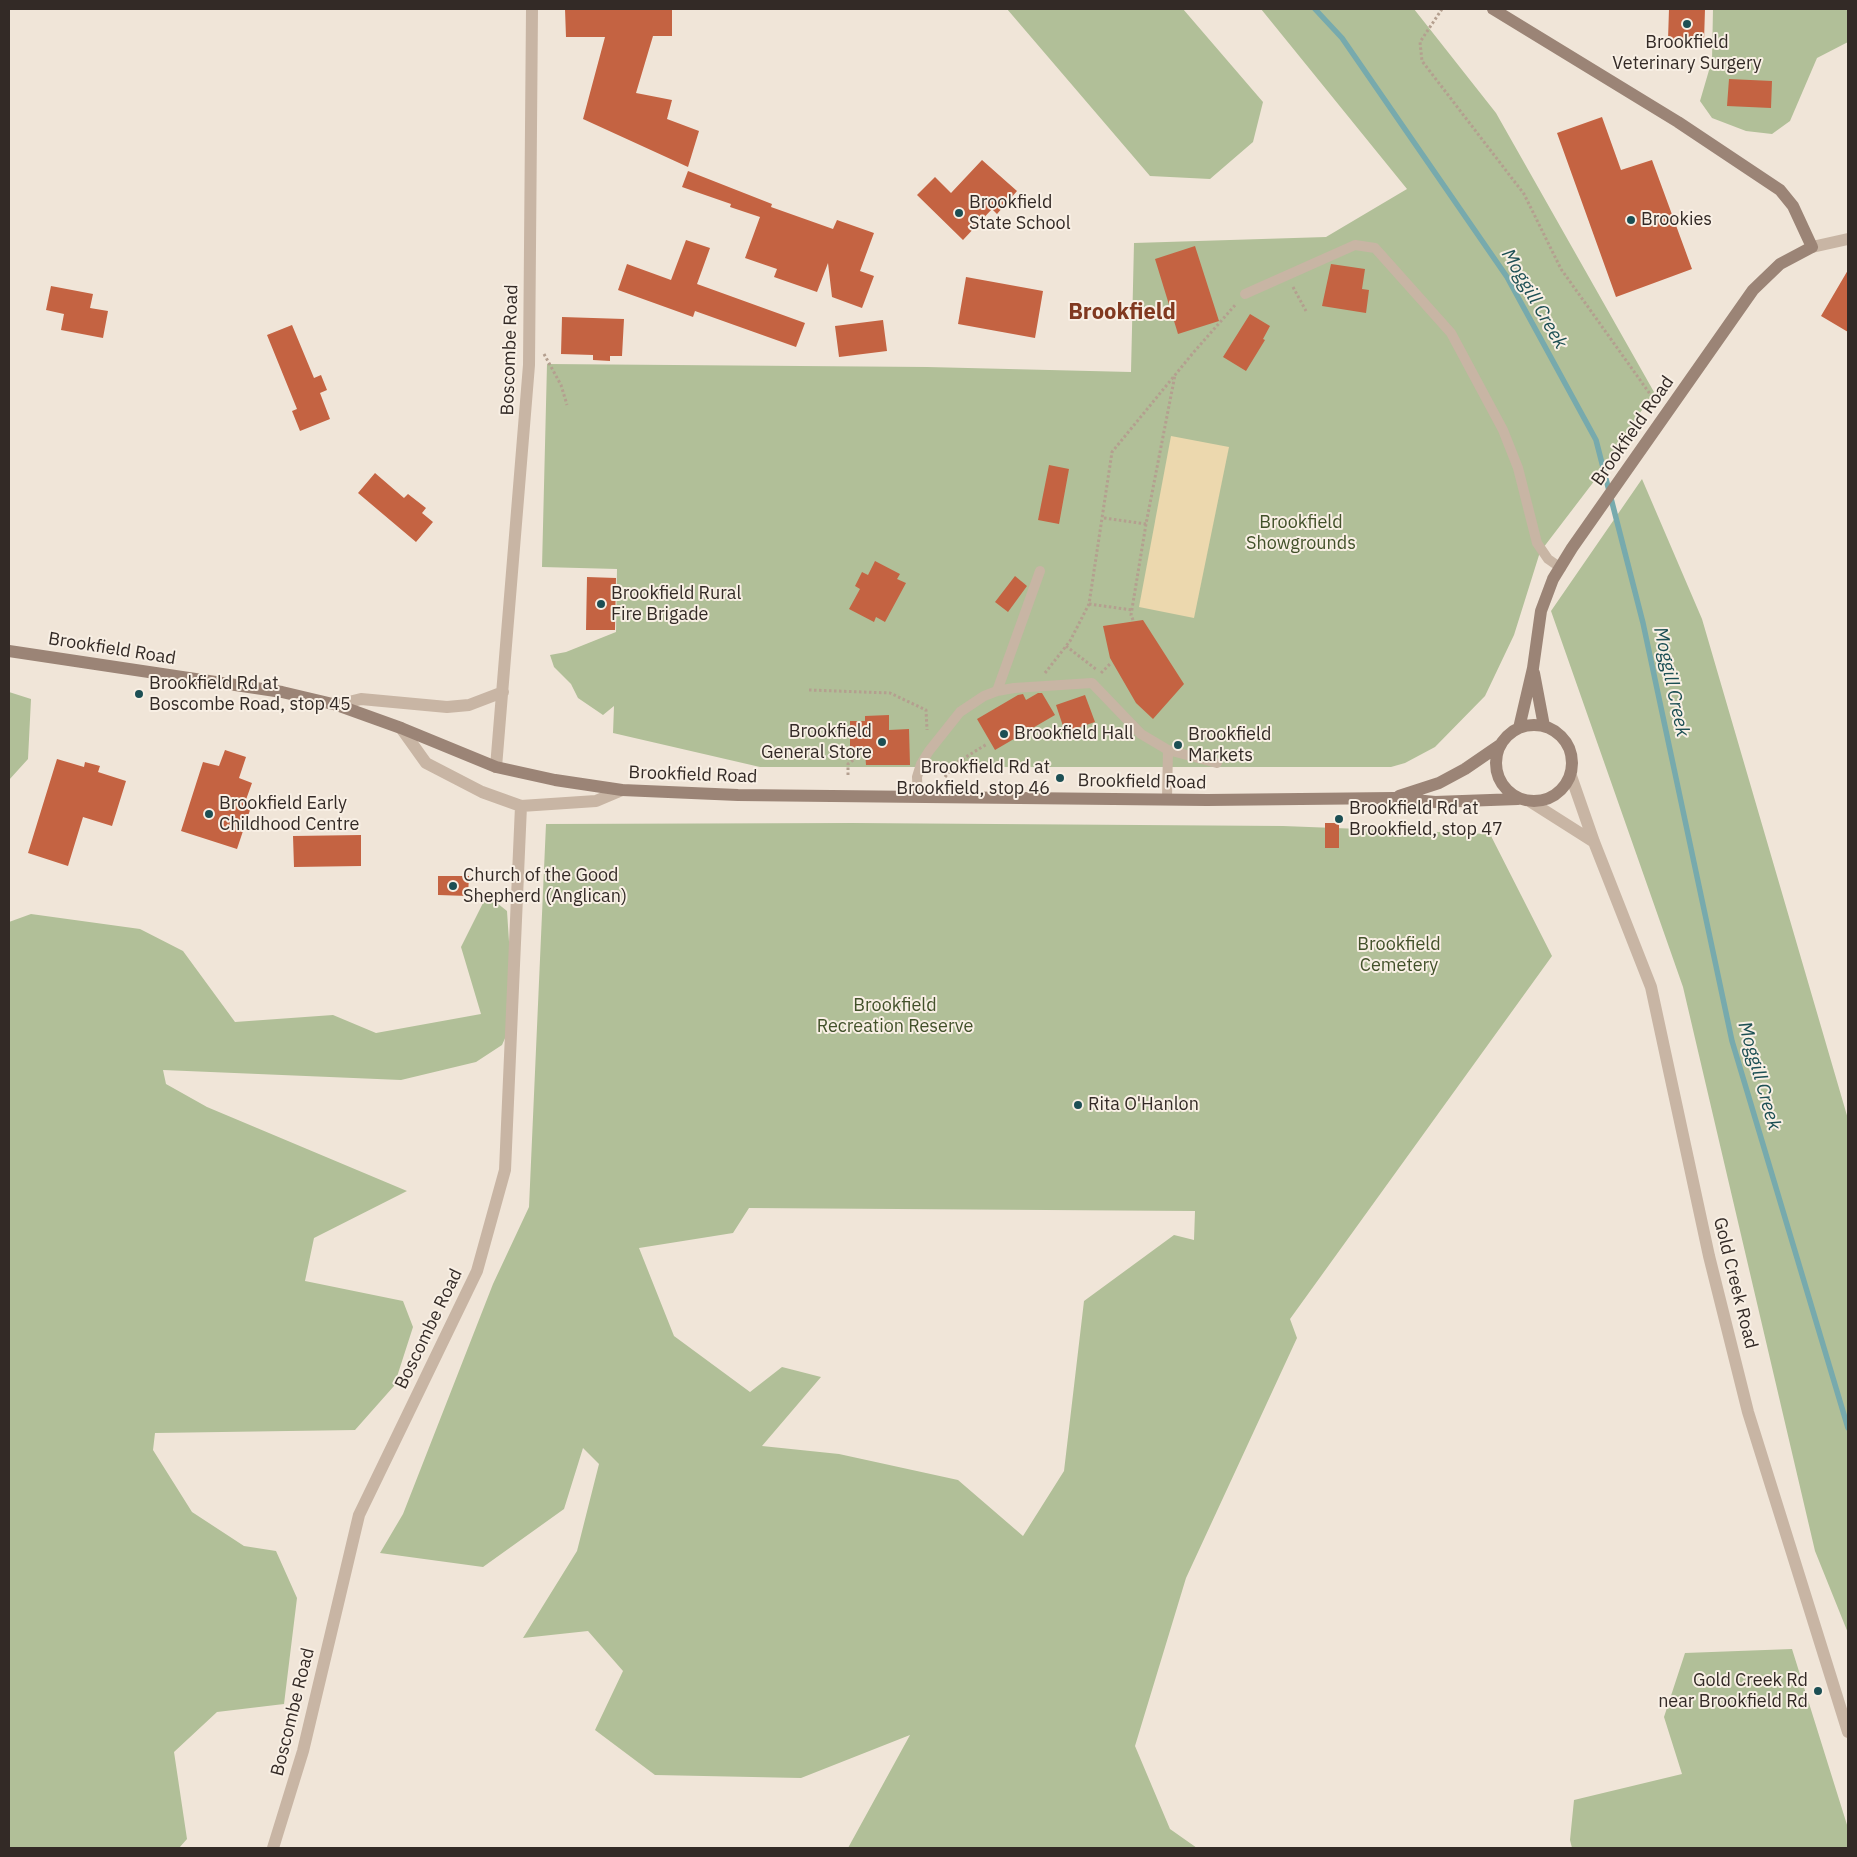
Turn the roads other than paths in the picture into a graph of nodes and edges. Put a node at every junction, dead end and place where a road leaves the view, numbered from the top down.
1 (532, 9) edge
2 (1493, 9) edge
3 (1848, 238) edge
4 (1812, 247) junction
5 (1245, 294) road end
6 (1561, 568) junction
7 (1040, 571) dead end
8 (9, 651) edge
9 (1533, 668) junction
10 (997, 691) junction
11 (504, 692) junction
12 (337, 705) junction
13 (1544, 726) junction
14 (401, 728) junction
15 (1519, 728) junction
16 (1500, 745) junction
17 (1168, 750) junction
18 (1217, 763) dead end
19 (496, 767) junction
20 (1570, 776) junction
21 (622, 790) junction
22 (918, 796) junction
23 (1394, 798) junction
24 (1167, 800) junction
25 (1524, 800) junction
26 (520, 806) junction
27 (1594, 842) junction
28 (1848, 1732) edge
29 (273, 1848) edge

1 - 11 street, Boscombe Road
2 - 4 main road
3 - 4 street
4 - 6 main road, Brookfield Road
5 - 6 lane
6 - 9 main road, Brookfield Road
7 - 10 lane
8 - 12 main road, Brookfield Road
9 - 13 main road, Brookfield Road
9 - 15 main road, Brookfield Road
10 - 17 lane
10 - 22 lane
11 - 12 street
11 - 19 street, Boscombe Road
12 - 14 main road, Brookfield Road
13 - 15 main road
13 - 20 main road
14 - 19 main road, Brookfield Road
14 - 26 street
15 - 16 main road
16 - 23 main road, Brookfield Road
16 - 25 main road
17 - 18 lane
17 - 24 lane
19 - 21 main road, Brookfield Road
20 - 25 main road
20 - 27 street, Gold Creek Road
21 - 22 main road, Brookfield Road
21 - 26 street
22 - 24 main road, Brookfield Road
23 - 24 main road, Brookfield Road
23 - 25 main road, Brookfield Road
25 - 27 street
26 - 29 street, Boscombe Road
27 - 28 street, Gold Creek Road

